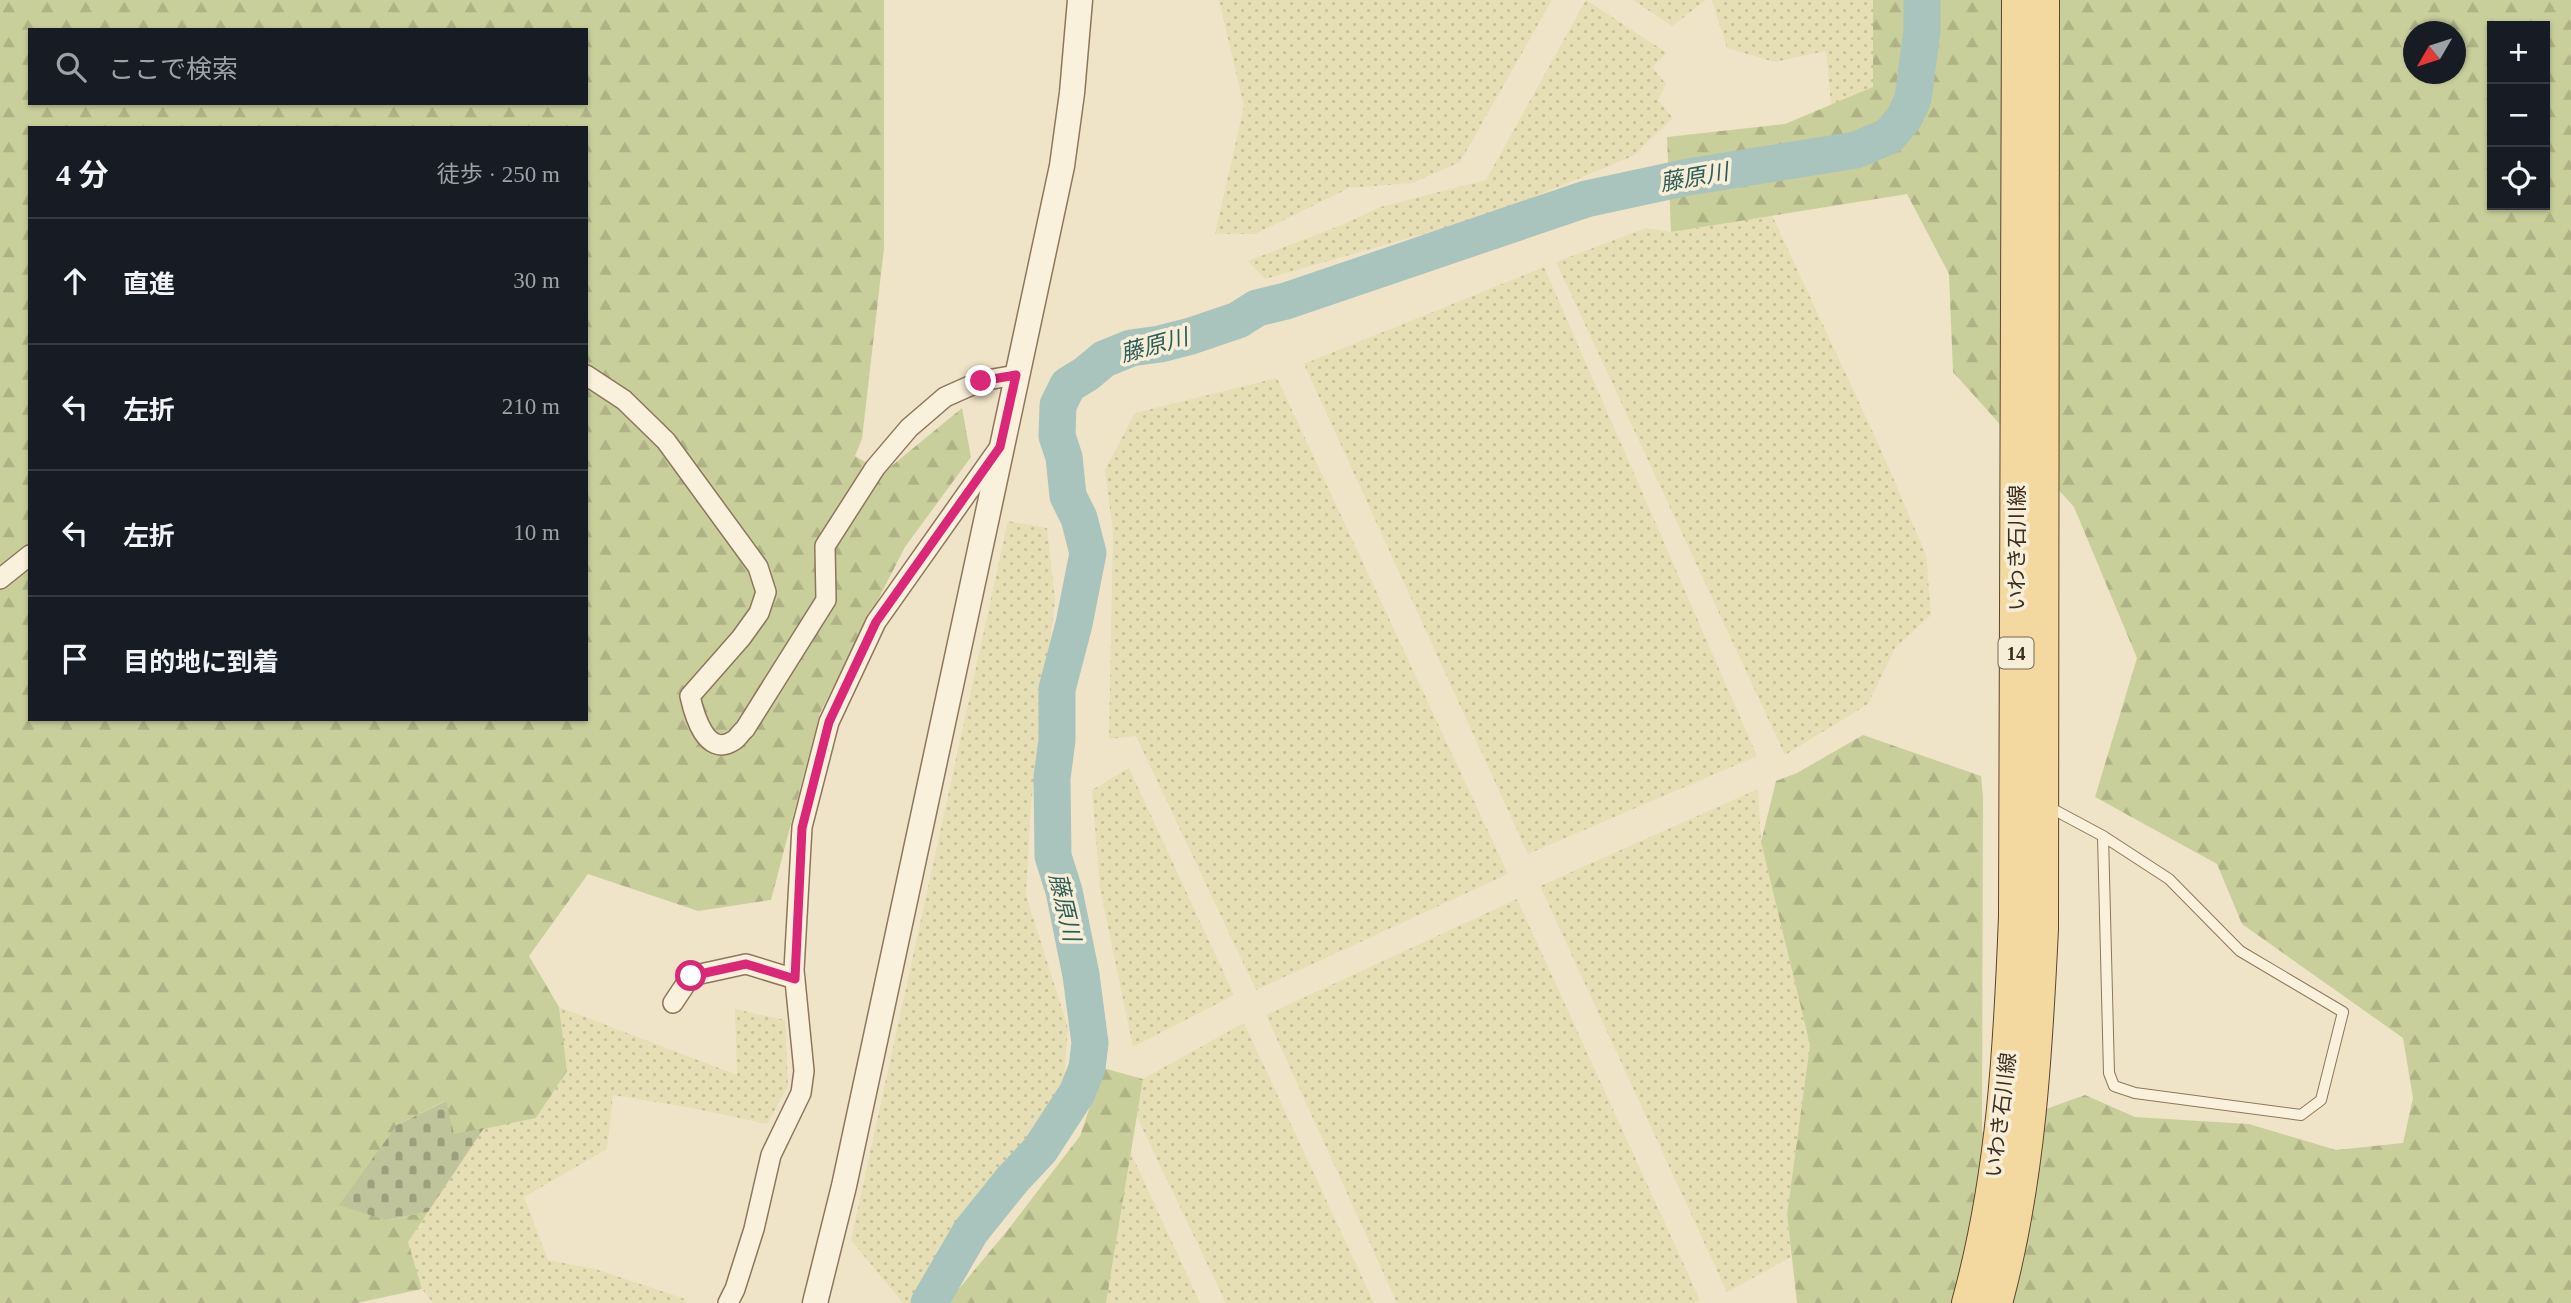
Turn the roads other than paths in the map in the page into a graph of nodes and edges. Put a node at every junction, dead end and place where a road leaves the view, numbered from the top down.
1 (1080, 0) edge
2 (2018, 0) edge
3 (2043, 0) edge
4 (588, 375) edge
5 (1016, 375) junction
6 (1000, 447) junction
7 (28, 557) edge
8 (0, 579) edge
9 (2044, 805) junction
10 (2104, 836) junction
11 (795, 979) junction
12 (673, 1003) dead end
13 (728, 1303) edge
14 (815, 1303) edge
15 (1968, 1303) edge
16 (1996, 1303) edge

1 - 5 street
2 - 15 main road, いわき石川線 / 14
3 - 9 main road, いわき石川線 / 14
4 - 5 street
5 - 6 street
6 - 11 street
6 - 14 street
7 - 8 street
9 - 10 lane
9 - 16 main road, いわき石川線 / 14
10 - 10 lane
11 - 12 street
11 - 13 street

